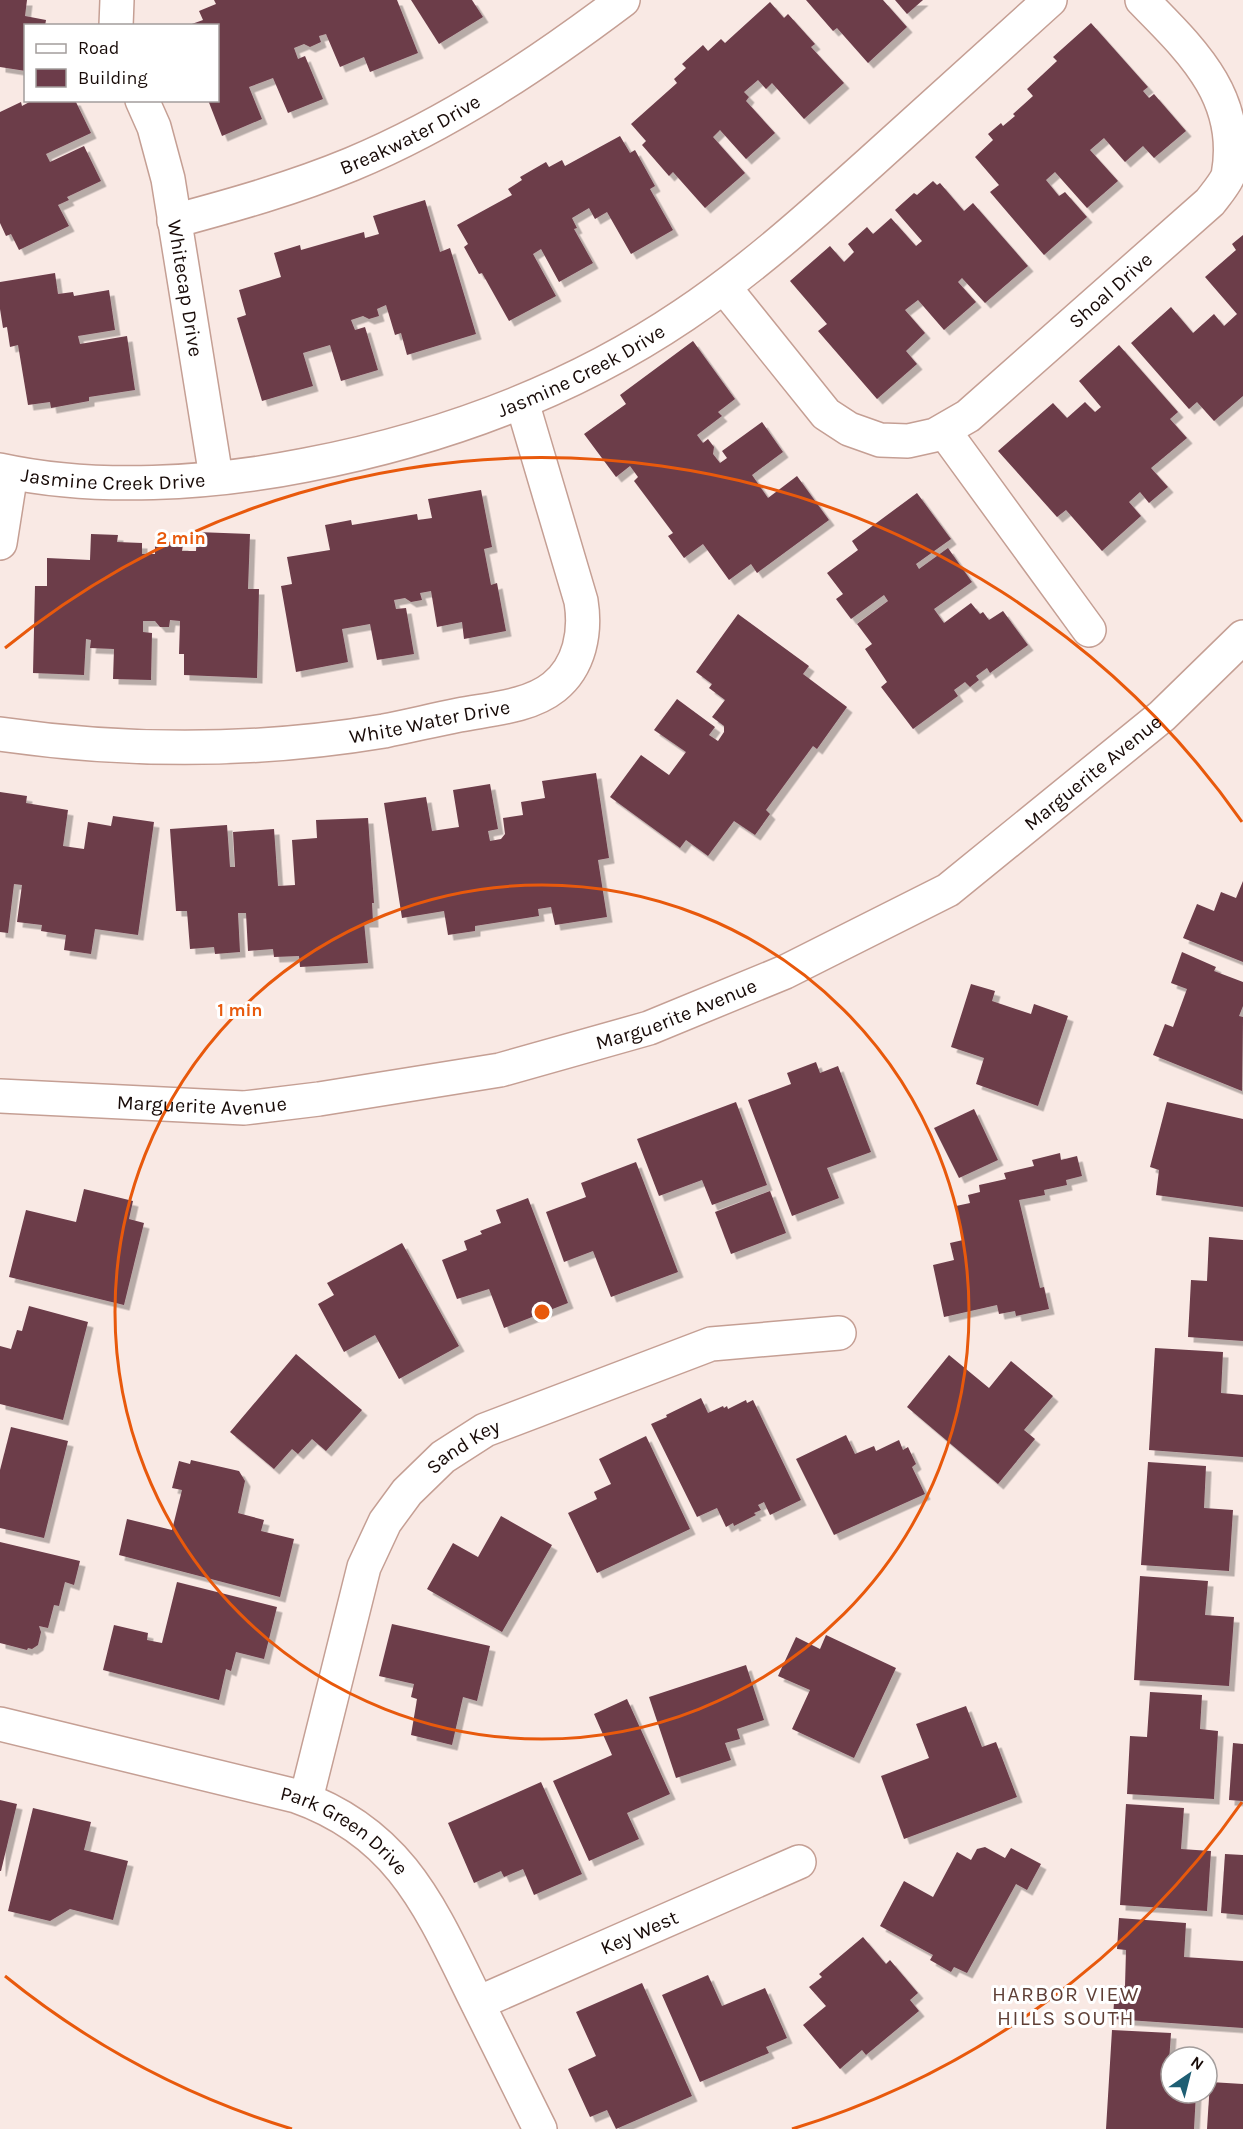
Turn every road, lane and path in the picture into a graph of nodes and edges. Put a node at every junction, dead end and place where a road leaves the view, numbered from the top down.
1 (117, 0) edge
2 (623, 0) edge
3 (1050, 0) edge
4 (1142, 0) edge
5 (116, 24) edge
6 (143, 102) edge
7 (1239, 122) edge
8 (174, 221) junction
9 (724, 287) junction
10 (522, 402) junction
11 (944, 431) junction
12 (6, 471) edge
13 (216, 477) junction
14 (0, 543) edge
15 (1089, 630) dead end
16 (1243, 637) edge
17 (0, 734) edge
18 (0, 1096) edge
19 (840, 1333) dead end
20 (0, 1724) edge
21 (306, 1799) junction
22 (799, 1862) dead end
23 (478, 2003) junction
24 (540, 2129) edge

1 - 5 street
2 - 8 street, Breakwater Drive
3 - 9 street, Jasmine Creek Drive
4 - 7 street, Shoal Drive
6 - 8 street, Whitecap Drive
7 - 11 street, Shoal Drive
8 - 13 street, Whitecap Drive
9 - 10 street, Jasmine Creek Drive
9 - 11 street, Shoal Drive
10 - 13 street, Jasmine Creek Drive
10 - 17 street, White Water Drive
11 - 15 street
12 - 13 street, Jasmine Creek Drive
12 - 14 street
16 - 18 street, Marguerite Avenue
19 - 21 street, Sand Key
20 - 21 street, Park Green Drive
21 - 23 street, Park Green Drive
22 - 23 street, Key West
23 - 24 street, Park Green Drive

